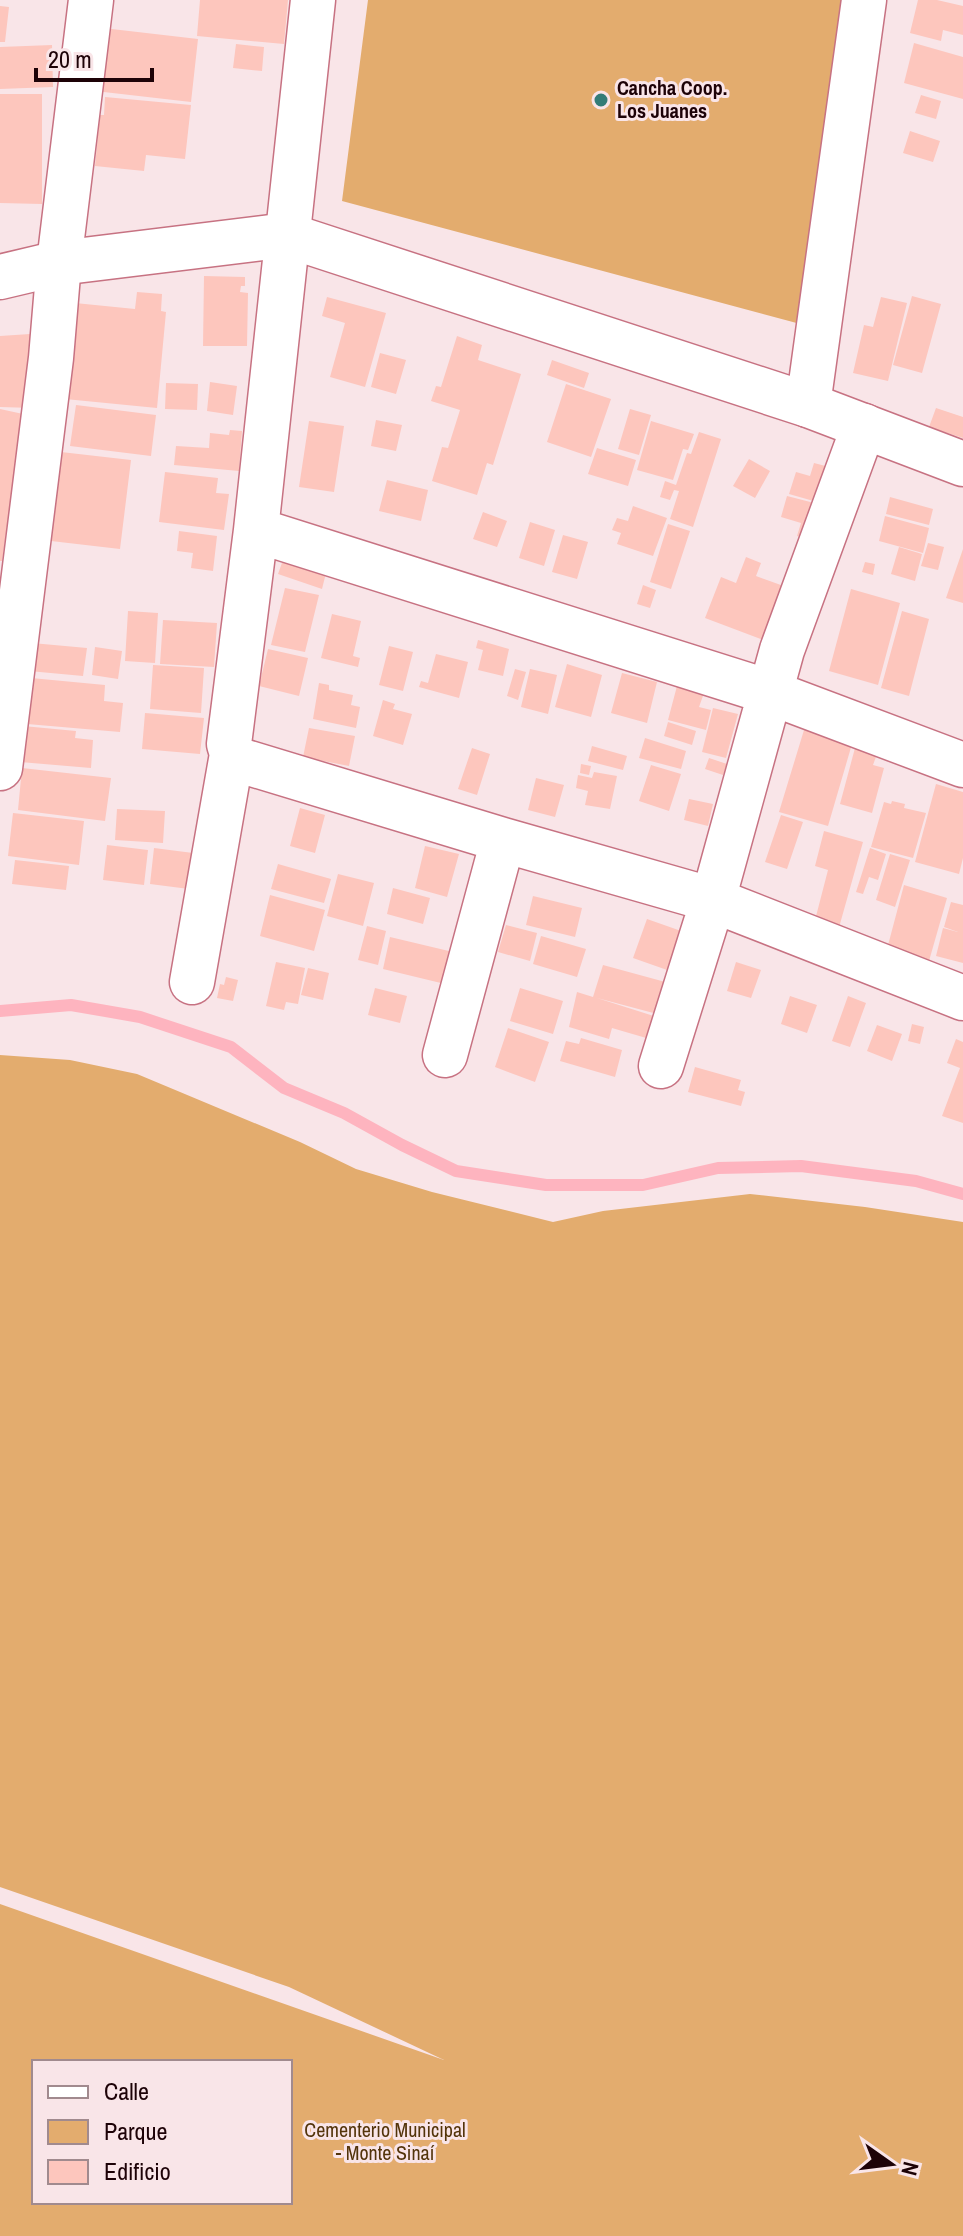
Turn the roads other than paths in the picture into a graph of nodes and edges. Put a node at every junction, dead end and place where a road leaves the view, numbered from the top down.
1 (91, 0) edge
2 (313, 0) edge
3 (864, 0) edge
4 (287, 235) junction
5 (59, 263) junction
6 (0, 277) edge
7 (808, 405) junction
8 (864, 426) junction
9 (963, 464) edge
10 (256, 530) junction
11 (769, 692) junction
12 (232, 754) junction
13 (963, 765) edge
14 (0, 768) edge
15 (503, 840) junction
16 (713, 900) junction
17 (192, 982) dead end
18 (963, 998) edge
19 (445, 1055) dead end
20 (661, 1066) dead end

1 - 5 street
2 - 4 street
3 - 7 street
4 - 5 street
4 - 7 street
4 - 10 street
5 - 6 street
5 - 14 street
7 - 8 street
8 - 9 street
8 - 11 street
10 - 11 street
10 - 12 street
11 - 13 street
11 - 16 street
12 - 15 street
12 - 17 street
15 - 16 street
15 - 19 street
16 - 18 street
16 - 20 street

